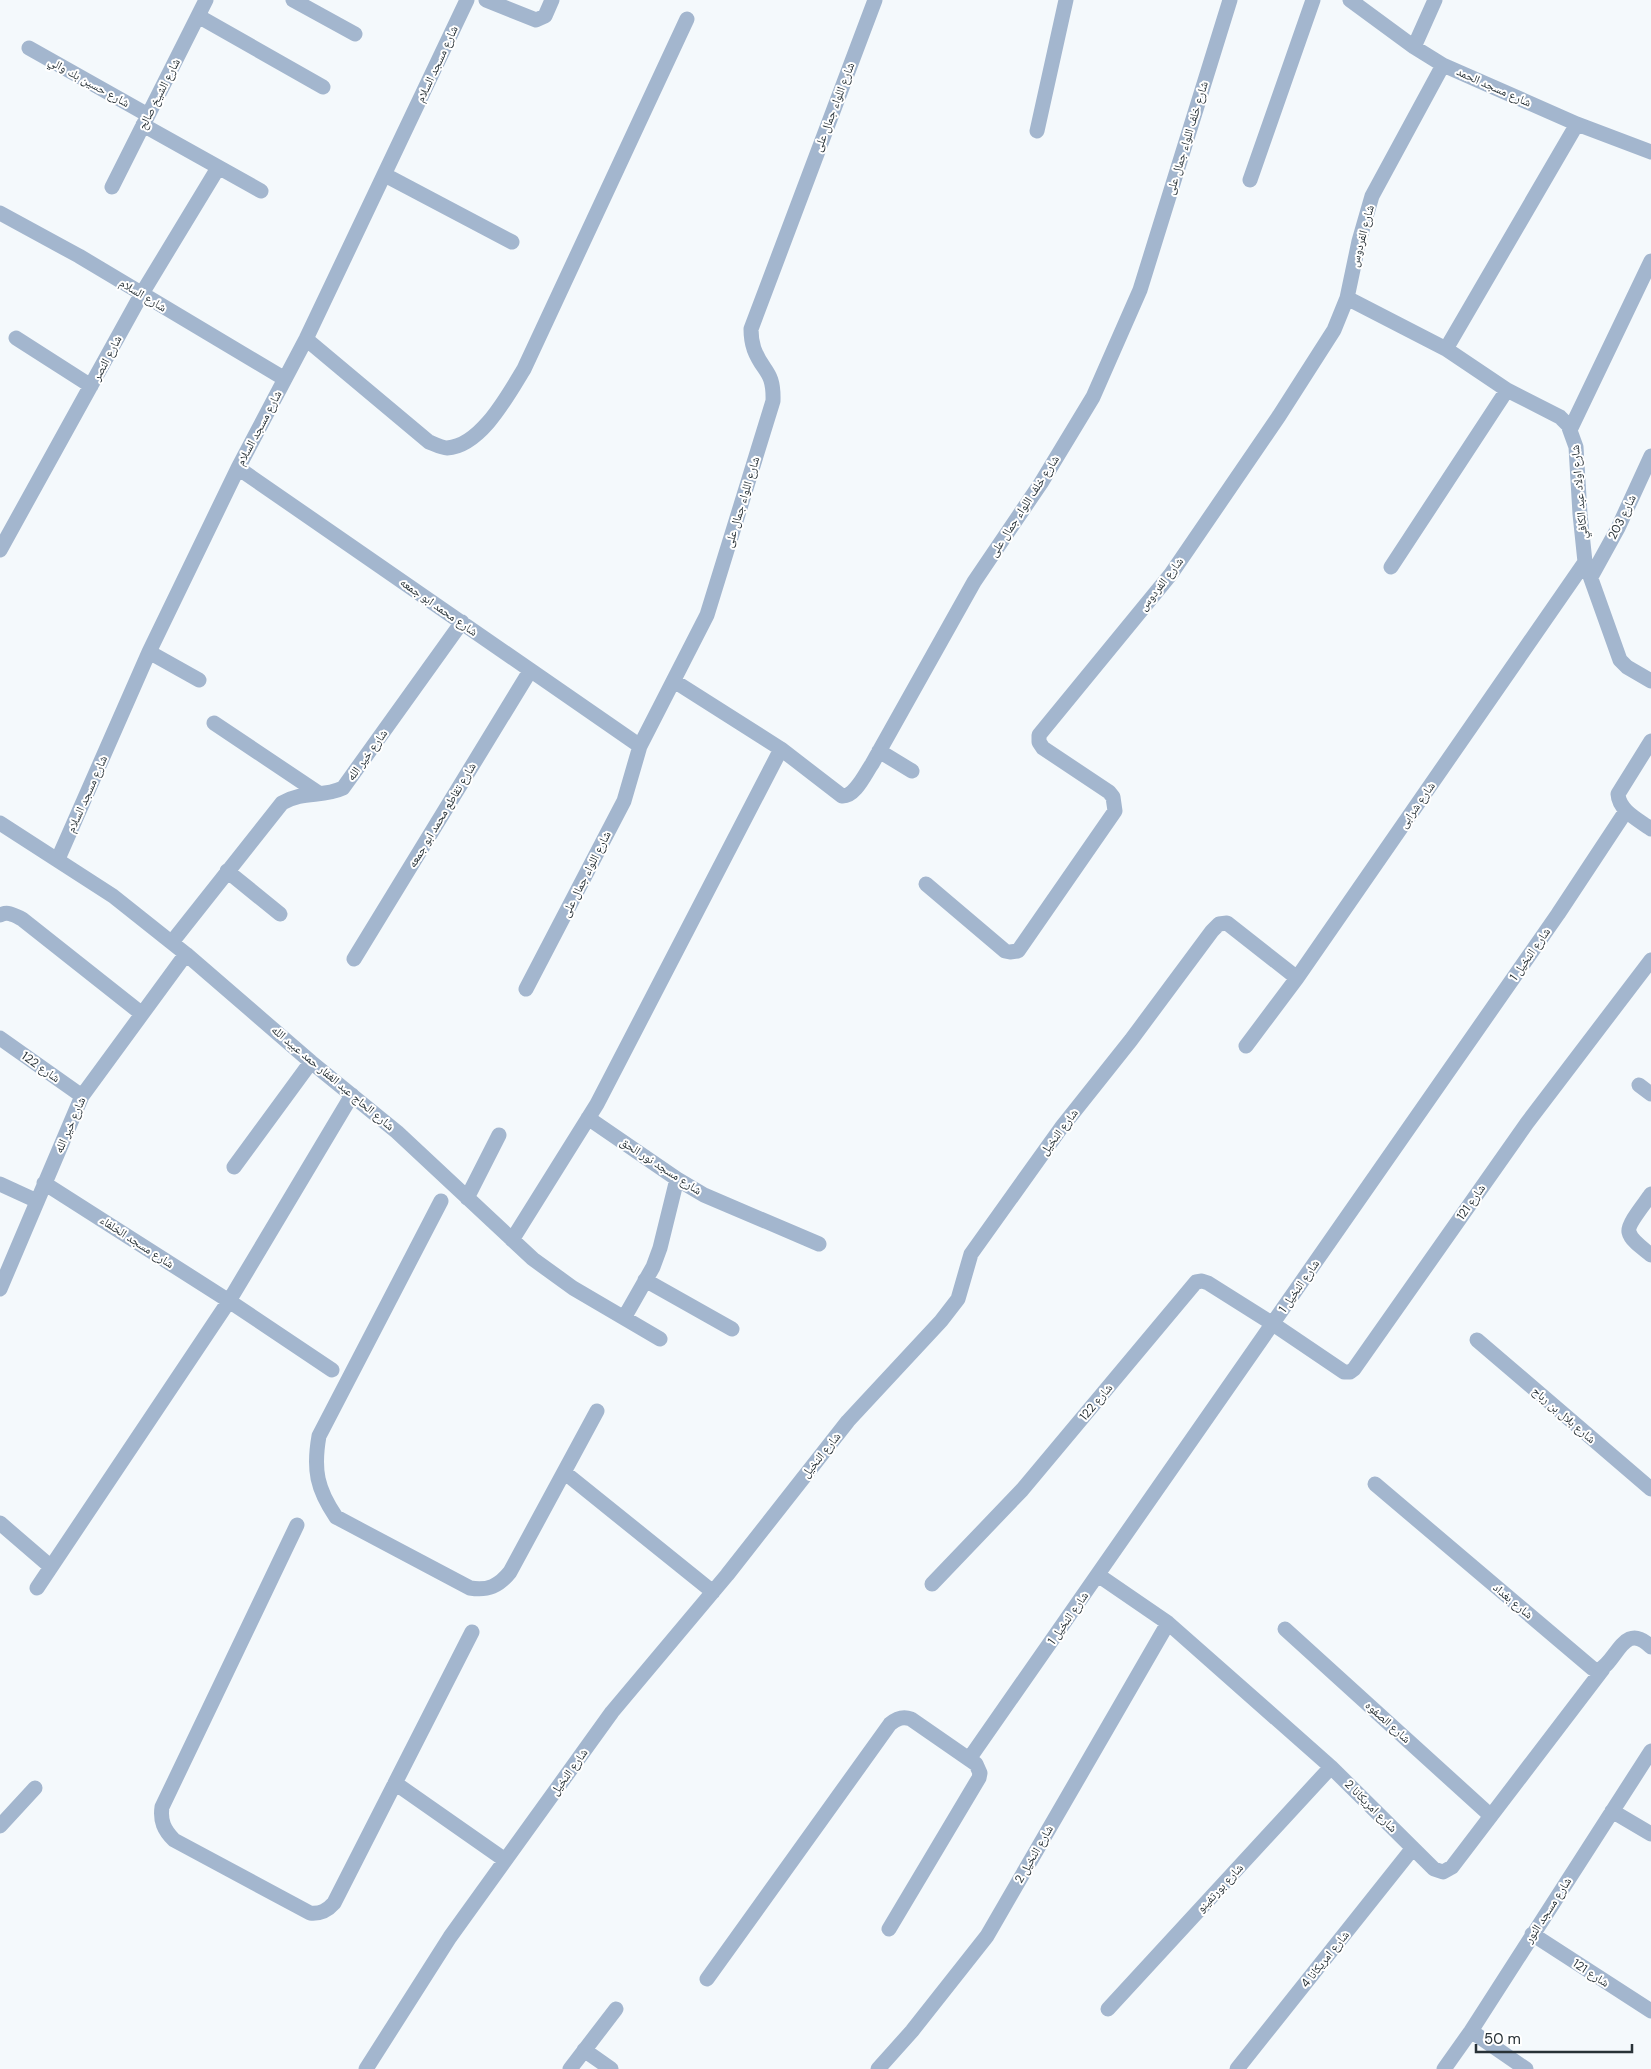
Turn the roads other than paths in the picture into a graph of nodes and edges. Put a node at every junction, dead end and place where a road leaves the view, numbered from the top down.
1 (206, 0) edge
2 (293, 0) edge
3 (467, 0) edge
4 (486, 0) edge
5 (552, 0) edge
6 (875, 0) edge
7 (1066, 0) edge
8 (1230, 0) edge
9 (1313, 0) edge
10 (1350, 0) edge
11 (1435, 0) edge
12 (198, 16) junction
13 (687, 19) dead end
14 (355, 34) dead end
15 (29, 48) dead end
16 (1414, 48) junction
17 (1442, 65) junction
18 (323, 87) dead end
19 (146, 120) junction
20 (1576, 124) junction
21 (1037, 131) dead end
22 (1651, 152) edge
23 (218, 168) junction
24 (385, 175) junction
25 (1250, 180) dead end
26 (112, 187) dead end
27 (261, 191) dead end
28 (2, 220) edge
29 (512, 242) dead end
30 (1651, 261) edge
31 (141, 295) junction
32 (1347, 298) junction
33 (16, 338) dead end
34 (306, 339) junction
35 (1446, 349) junction
36 (285, 379) junction
37 (91, 386) junction
38 (1507, 390) junction
39 (1570, 430) junction
40 (1651, 456) edge
41 (238, 468) junction
42 (0, 550) edge
43 (1586, 562) junction
44 (1391, 567) dead end
45 (1591, 577) junction
46 (462, 622) junction
47 (149, 652) junction
48 (530, 670) junction
49 (199, 680) dead end
50 (674, 681) junction
51 (1651, 681) edge
52 (214, 723) dead end
53 (1651, 741) edge
54 (640, 746) junction
55 (781, 749) junction
56 (879, 751) junction
57 (912, 771) dead end
58 (317, 792) junction
59 (1626, 811) junction
60 (0, 823) edge
61 (1651, 829) edge
62 (58, 859) junction
63 (227, 872) junction
64 (926, 884) dead end
65 (280, 914) dead end
66 (0, 915) edge
67 (172, 942) junction
68 (186, 954) junction
69 (354, 958) dead end
70 (1651, 960) edge
71 (1297, 978) junction
72 (526, 989) dead end
73 (142, 1014) junction
74 (0, 1038) edge
75 (1246, 1046) dead end
76 (311, 1062) junction
77 (352, 1095) junction
78 (82, 1096) junction
79 (588, 1118) junction
80 (499, 1136) dead end
81 (234, 1167) dead end
82 (676, 1179) junction
83 (44, 1183) junction
84 (0, 1184) edge
85 (1651, 1194) edge
86 (467, 1198) junction
87 (37, 1201) junction
88 (441, 1201) dead end
89 (512, 1240) junction
90 (819, 1244) dead end
91 (1651, 1255) edge
92 (3, 1268) edge
93 (645, 1280) junction
94 (0, 1289) edge
95 (229, 1302) junction
96 (624, 1318) junction
97 (1273, 1324) junction
98 (732, 1330) dead end
99 (660, 1339) dead end
100 (1477, 1340) dead end
101 (332, 1370) dead end
102 (597, 1411) dead end
103 (564, 1472) junction
104 (1375, 1484) dead end
105 (1651, 1489) edge
106 (0, 1523) edge
107 (297, 1525) dead end
108 (51, 1567) junction
109 (1098, 1575) junction
110 (932, 1584) dead end
111 (37, 1588) dead end
112 (713, 1592) junction
113 (1168, 1623) junction
114 (1285, 1629) dead end
115 (472, 1632) dead end
116 (1651, 1647) edge
117 (1603, 1668) junction
118 (1651, 1751) edge
119 (969, 1759) junction
120 (1331, 1766) junction
121 (395, 1783) junction
122 (35, 1788) dead end
123 (1612, 1811) junction
124 (1491, 1816) junction
125 (0, 1826) edge
126 (1651, 1834) edge
127 (1413, 1848) junction
128 (505, 1860) junction
129 (889, 1929) dead end
130 (1532, 1934) junction
131 (708, 1979) dead end
132 (616, 2009) dead end
133 (1108, 2009) dead end
134 (1651, 2011) edge
135 (1471, 2031) junction
136 (584, 2050) junction
137 (366, 2069) edge
138 (570, 2069) edge
139 (611, 2069) edge
140 (878, 2069) edge
141 (1236, 2069) edge
142 (1444, 2069) edge
143 (1526, 2069) edge

1 - 12 street, شارع الشيخ صالح
2 - 14 street
3 - 24 street, شارع مسجد السلام
4 - 5 street
6 - 50 street, شارع اللواء جمال على
7 - 21 street
8 - 56 street, شارع خلف اللواء جمال على
9 - 25 street
10 - 16 street, شارع مسجد الحمد
11 - 16 street
12 - 18 street
12 - 19 street, شارع الشيخ صالح
13 - 34 street
15 - 19 street, شارع حسين بك والي
16 - 17 street, شارع مسجد الحمد
17 - 20 street, شارع مسجد الحمد
17 - 32 street, شارع الفردوس
19 - 23 street, شارع حسين بك والي
19 - 26 street, شارع الشيخ صالح
20 - 22 street, شارع مسجد الحمد
20 - 35 street
23 - 27 street, شارع حسين بك والي
23 - 31 street, شارع النصر
24 - 29 street
24 - 34 street, شارع مسجد السلام
28 - 31 street, شارع السلام
30 - 39 street
31 - 36 street, شارع السلام
31 - 37 street, شارع النصر
32 - 35 street, شارع اولاد عبد الكافي
32 - 64 street, شارع الفردوس
33 - 37 street
34 - 36 street, شارع مسجد السلام
35 - 38 street, شارع اولاد عبد الكافي
36 - 41 street, شارع مسجد السلام
37 - 42 street, شارع النصر
38 - 39 street, شارع اولاد عبد الكافي
38 - 44 street
39 - 43 street, شارع اولاد عبد الكافي
40 - 45 street, شارع 203
41 - 46 street, شارع محمد ابو جمعه
41 - 47 street, شارع مسجد السلام
43 - 45 street, شارع اولاد عبد الكافي
43 - 71 street, شارع شرابى
45 - 51 street, شارع اولاد عبد الكافي
46 - 48 street, شارع محمد ابو جمعه
46 - 58 street, شارع خير الله
47 - 49 street
47 - 62 street, شارع مسجد السلام
48 - 54 street, شارع محمد ابو جمعه
48 - 69 street, شارع تقاطع محمد ابو جمعه
50 - 54 street, شارع اللواء جمال على
50 - 55 street, شارع خلف اللواء جمال على
52 - 58 street
53 - 59 street
54 - 72 street, شارع اللواء جمال على
55 - 56 street, شارع خلف اللواء جمال على
55 - 79 street
56 - 57 street
58 - 63 street, شارع خير الله
59 - 61 street
59 - 97 street, شارع النخيل 1
60 - 62 street, شارع الحاج عبد الغفار حمد عبيد الله
62 - 67 street, شارع الحاج عبد الغفار حمد عبيد الله
63 - 65 street
63 - 67 street, شارع خير الله
66 - 73 street
67 - 68 street, شارع الحاج عبد الغفار حمد عبيد الله
68 - 73 street, شارع خير الله
68 - 76 street, شارع الحاج عبد الغفار حمد عبيد الله
70 - 97 street, شارع 121
71 - 75 street, شارع شرابى
71 - 112 street, شارع النخيل
73 - 78 street, شارع خير الله
74 - 78 street, شارع 122
76 - 77 street, شارع الحاج عبد الغفار حمد عبيد الله
76 - 81 street
77 - 86 street, شارع الحاج عبد الغفار حمد عبيد الله
77 - 95 street
78 - 83 street, شارع خير الله
79 - 82 street, شارع مسجد نور الحق
79 - 89 street
80 - 86 street
82 - 90 street, شارع مسجد نور الحق
82 - 93 street
83 - 87 street, شارع خير الله
83 - 95 street, شارع مسجد الخلفاء
84 - 87 street
85 - 91 street
86 - 89 street, شارع الحاج عبد الغفار حمد عبيد الله
87 - 92 street, شارع خير الله
88 - 103 street
89 - 96 street, شارع الحاج عبد الغفار حمد عبيد الله
92 - 94 street, شارع خير الله
93 - 96 street
93 - 98 street
95 - 101 street, شارع مسجد الخلفاء
95 - 108 street
96 - 99 street, شارع الحاج عبد الغفار حمد عبيد الله
97 - 109 street, شارع النخيل 1
97 - 110 street, شارع 122
100 - 105 street, شارع بلال بن رباح
102 - 103 street
103 - 112 street
104 - 117 street, شارع بغداد
106 - 108 street
107 - 121 street
108 - 111 street
109 - 113 street, شارع امريكانا 2
109 - 119 street, شارع النخيل 1
112 - 128 street, شارع النخيل
113 - 120 street, شارع امريكانا 2
113 - 140 street, شارع النخيل 2
114 - 124 street, شارع الصفوه
115 - 121 street
116 - 117 street
117 - 124 street, شارع امريكانا 2
118 - 123 street, شارع مسجد النور
119 - 129 street
119 - 131 street
120 - 127 street, شارع امريكانا 2
120 - 133 street, شارع بورتفينو
121 - 128 street
122 - 125 street
123 - 126 street
123 - 130 street, شارع مسجد النور
124 - 127 street, شارع امريكانا 2
127 - 141 street, شارع امريكانا 4
128 - 137 street, شارع النخيل
130 - 134 street, شارع 121
130 - 135 street, شارع مسجد النور
132 - 136 street
135 - 142 street, شارع مسجد النور
135 - 143 street
136 - 138 street
136 - 139 street

